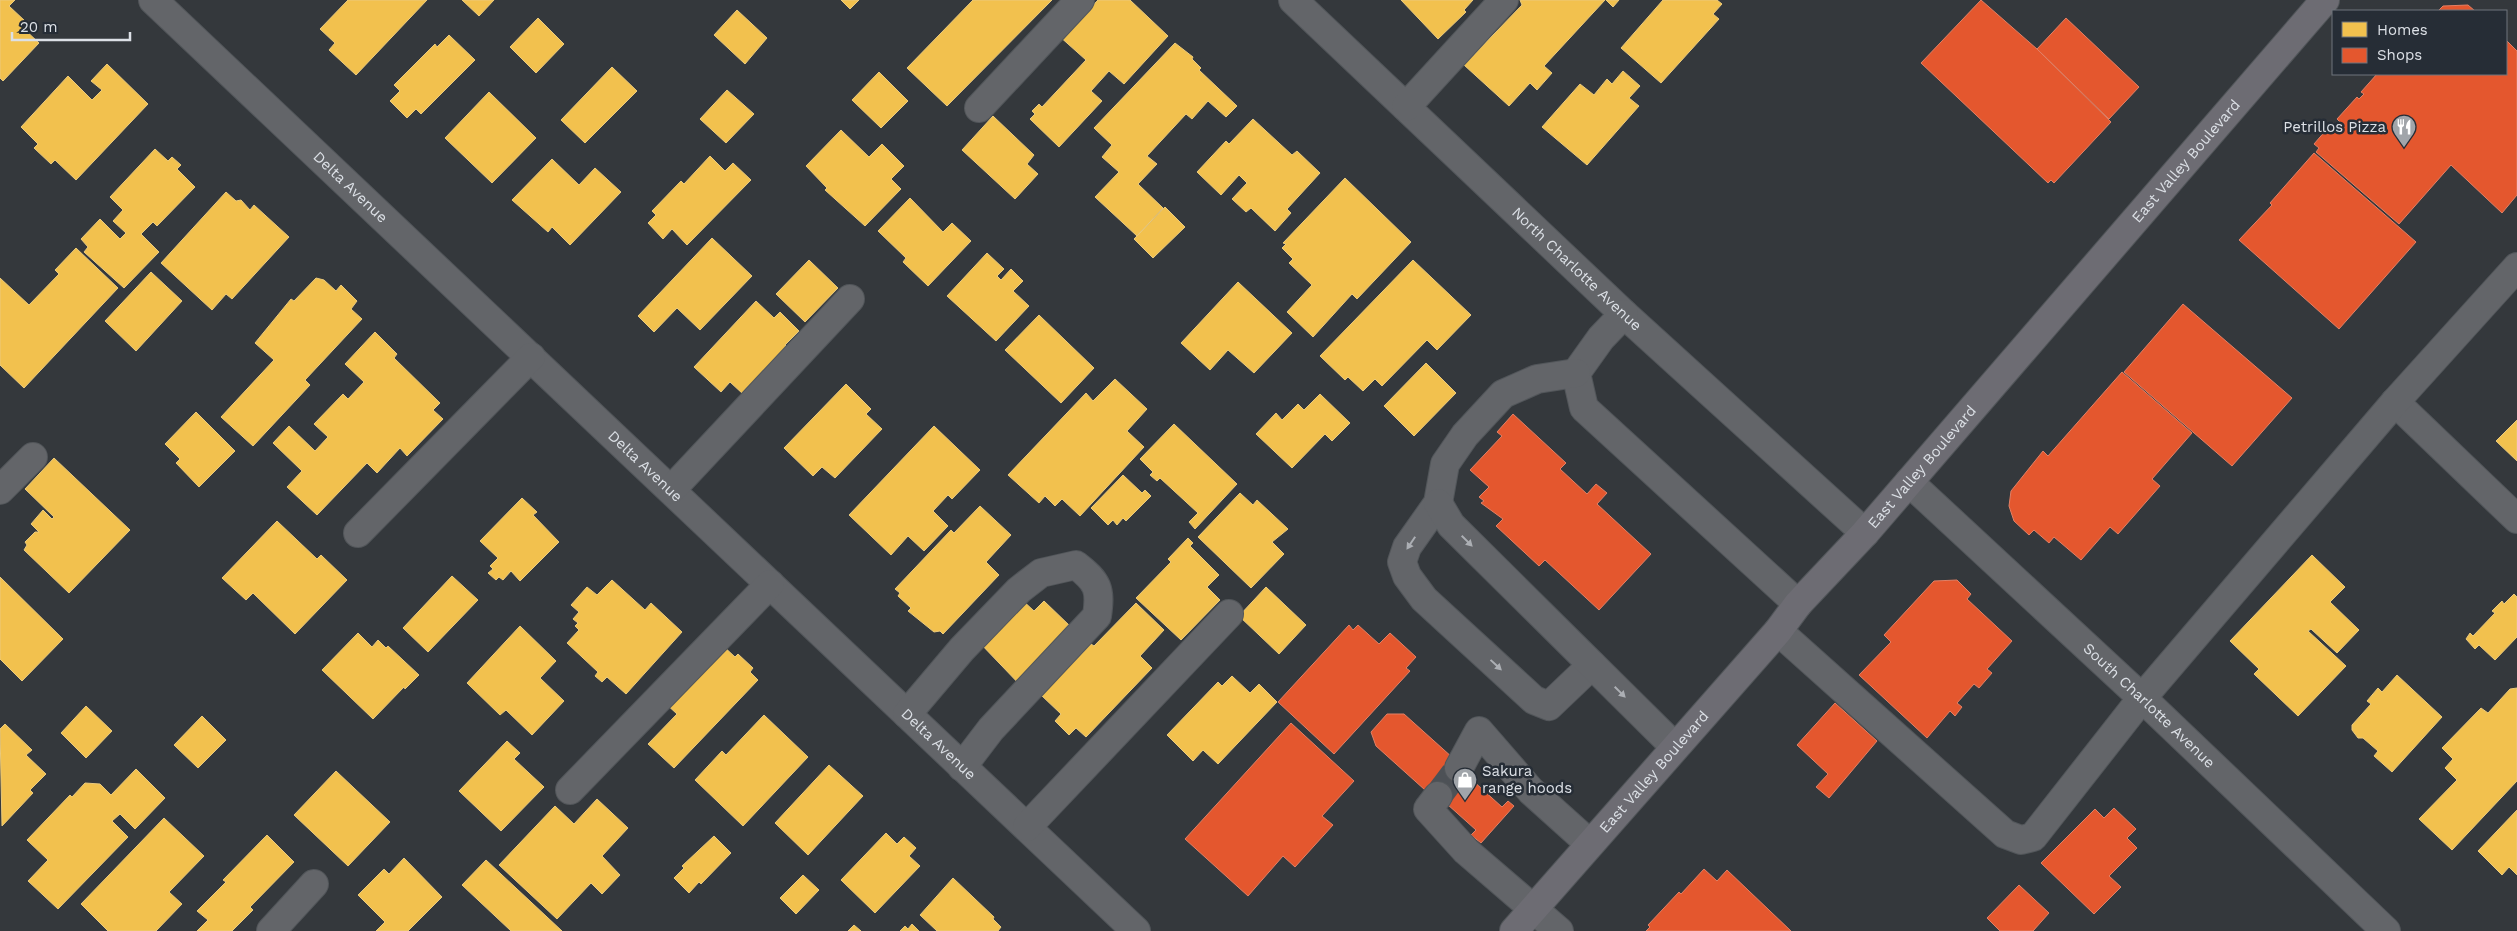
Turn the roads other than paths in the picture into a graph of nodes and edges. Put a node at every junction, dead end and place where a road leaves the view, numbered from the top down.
1 (154, 0) edge
2 (1080, 0) edge
3 (1293, 0) edge
4 (1504, 0) edge
5 (2326, 0) edge
6 (1406, 107) junction
7 (979, 108) dead end
8 (2517, 267) edge
9 (850, 299) dead end
10 (1624, 314) junction
11 (531, 357) junction
12 (1576, 373) junction
13 (2396, 402) junction
14 (33, 457) dead end
15 (1909, 482) junction
16 (0, 490) edge
17 (671, 490) junction
18 (1438, 503) junction
19 (2517, 520) edge
20 (358, 533) dead end
21 (1865, 533) junction
22 (770, 584) junction
23 (1798, 604) junction
24 (1229, 614) dead end
25 (1778, 631) junction
26 (1592, 665) junction
27 (2142, 698) junction
28 (907, 714) junction
29 (1675, 747) junction
30 (962, 767) junction
31 (1459, 768) tunnel mouth
32 (570, 790) dead end
33 (1438, 796) tunnel mouth
34 (1027, 827) junction
35 (1590, 844) junction
36 (314, 884) dead end
37 (1534, 907) junction
38 (271, 931) edge
39 (1136, 931) edge
40 (1514, 931) edge
41 (1559, 931) edge
42 (2386, 931) edge

1 - 11 street, Delta Avenue
2 - 7 street
3 - 6 street, North Charlotte Avenue
4 - 6 street
5 - 15 main road, East Valley Boulevard
6 - 10 street, North Charlotte Avenue
8 - 13 street
9 - 17 street
10 - 12 street
10 - 21 street, North Charlotte Avenue
11 - 17 street, Delta Avenue
11 - 20 street
12 - 18 street
12 - 23 street
13 - 19 street
13 - 27 street
14 - 16 street
15 - 21 main road, East Valley Boulevard
15 - 27 street, South Charlotte Avenue
17 - 22 street, Delta Avenue
18 -> 26 street
18 -> 26 street
21 - 23 main road, East Valley Boulevard
22 - 28 street, Delta Avenue
22 - 32 street
23 - 25 main road, East Valley Boulevard
24 - 34 street
25 - 27 street
25 - 29 main road, East Valley Boulevard
26 -> 29 street
27 - 42 street, South Charlotte Avenue
28 - 30 street, Delta Avenue
28 - 30 street
29 - 35 main road, East Valley Boulevard
30 - 34 street, Delta Avenue
31 - 35 street
33 - 37 street
34 - 39 street, Delta Avenue
35 - 37 main road, East Valley Boulevard
36 - 38 street
37 - 40 main road, East Valley Boulevard
37 - 41 street

